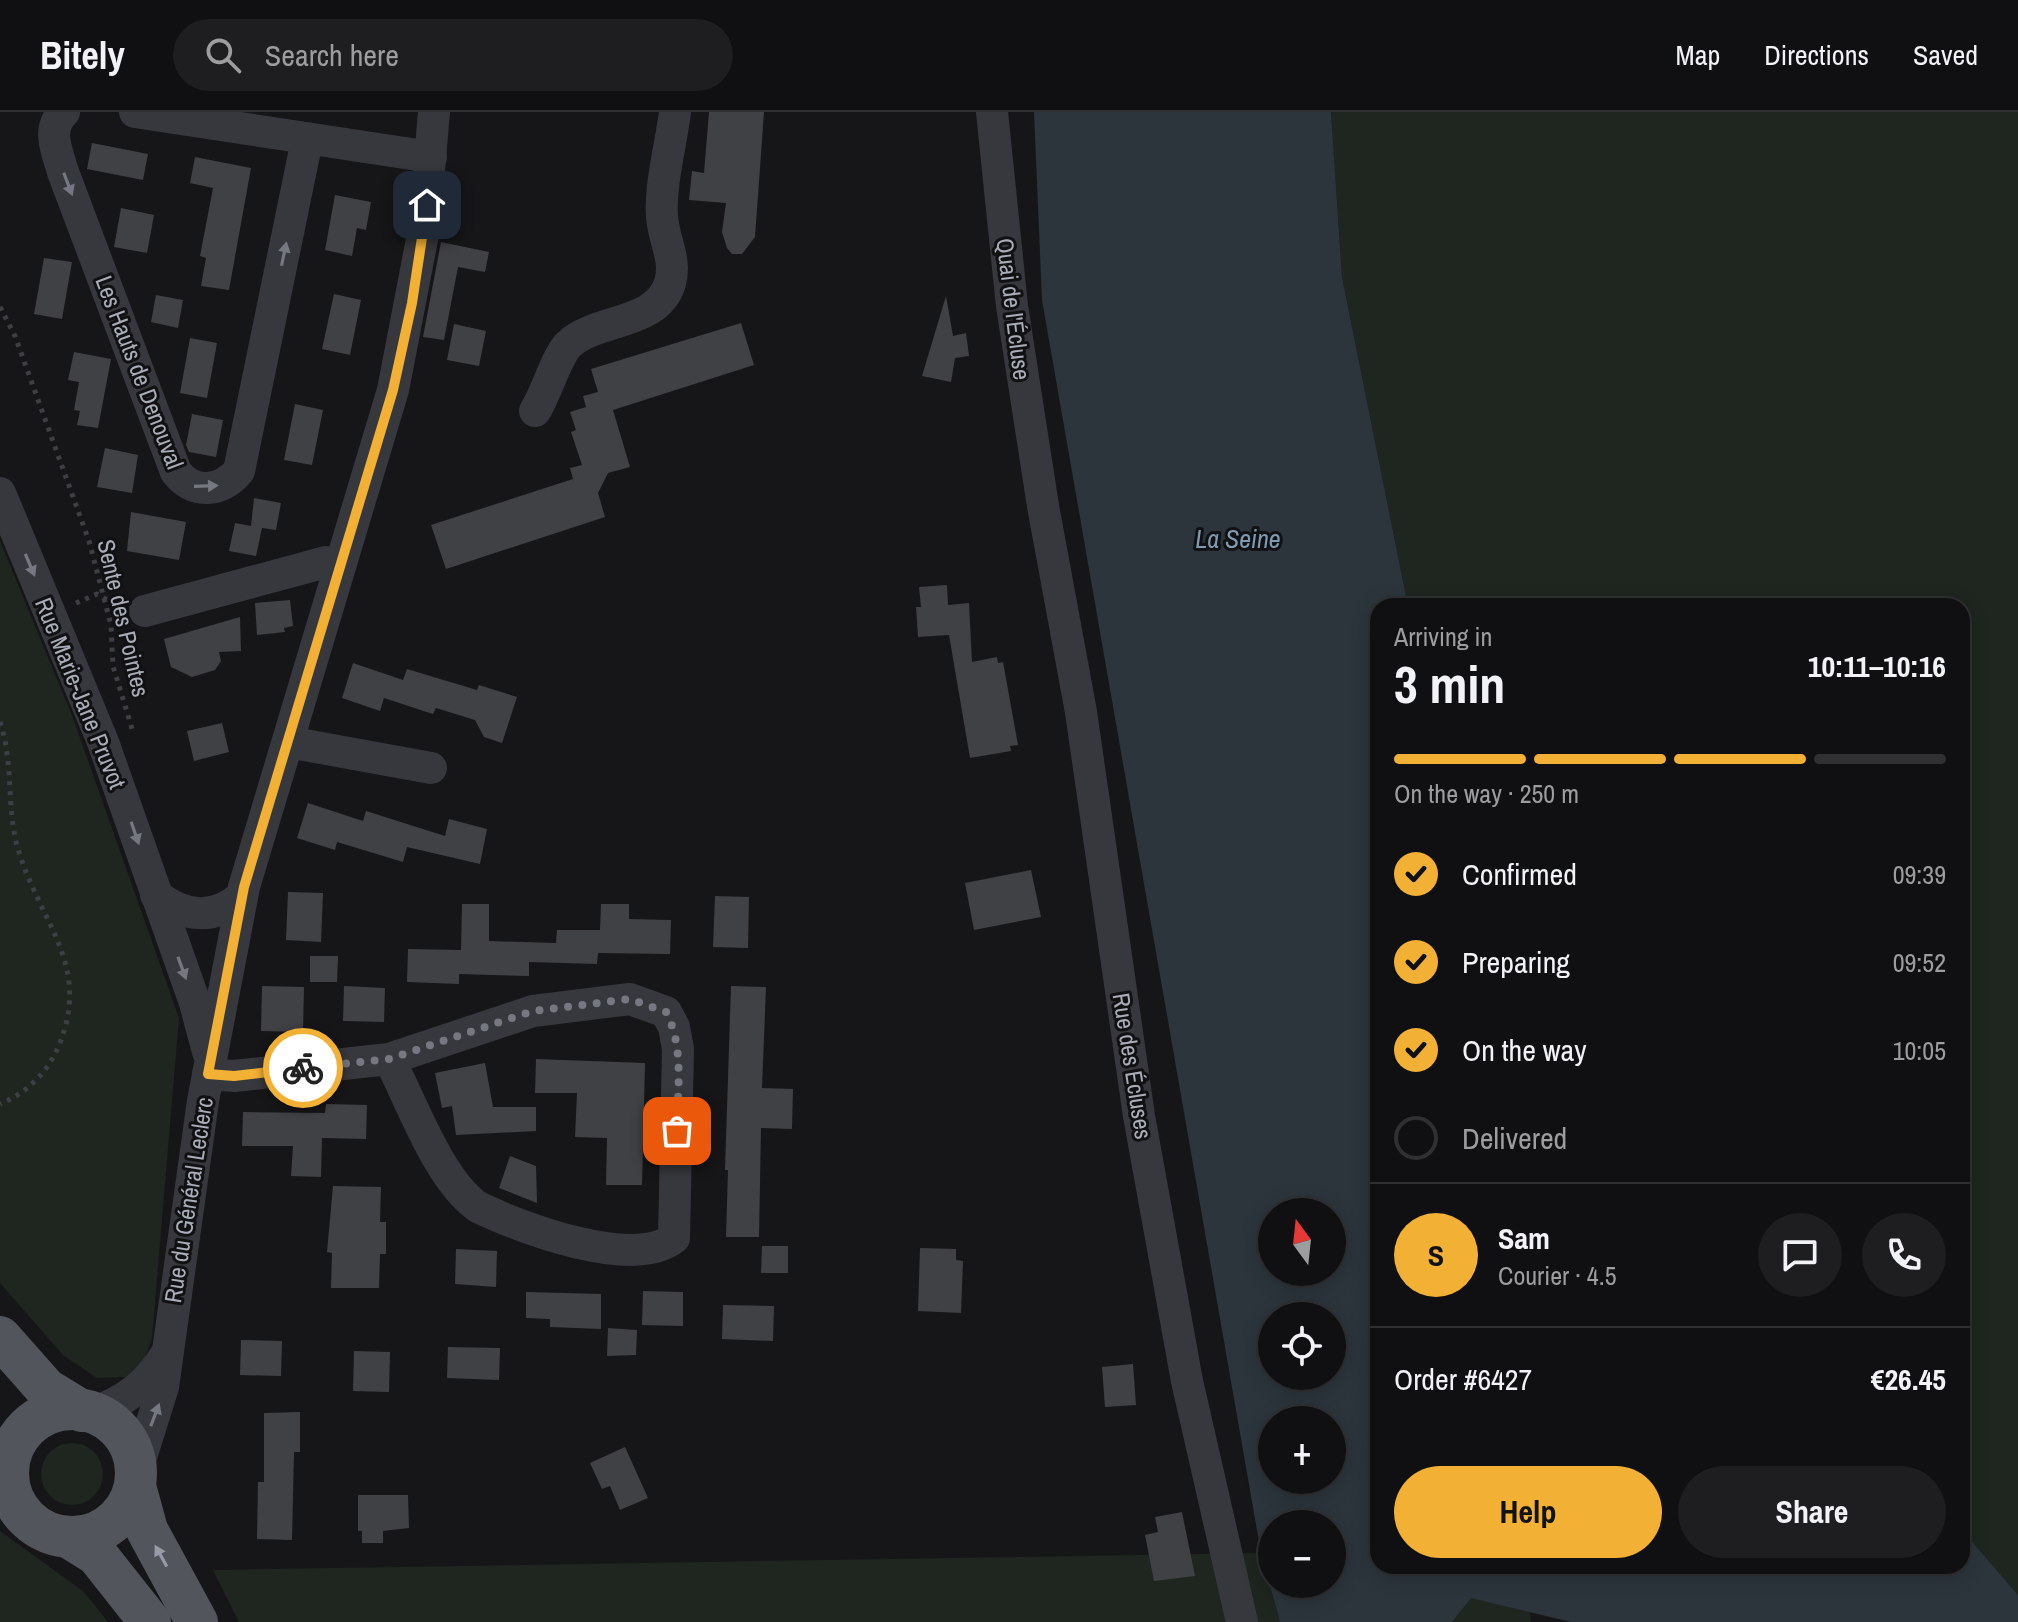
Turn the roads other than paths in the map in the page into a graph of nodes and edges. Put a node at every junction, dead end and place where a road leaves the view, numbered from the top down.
1 (64, 112) edge
2 (135, 112) edge
3 (434, 112) edge
4 (675, 112) edge
5 (992, 112) edge
6 (307, 140) junction
7 (431, 157) junction
8 (535, 411) dead end
9 (0, 493) edge
10 (1043, 506) joint
11 (340, 566) junction
12 (145, 611) road end
13 (288, 742) junction
14 (431, 768) dead end
15 (156, 895) junction
16 (242, 896) junction
17 (389, 1059) junction
18 (209, 1067) junction
19 (0, 1337) edge
20 (165, 1356) junction
21 (87, 1412) junction
22 (5, 1458) edge
23 (135, 1480) junction
24 (68, 1537) junction
25 (150, 1622) edge
26 (197, 1622) edge
27 (1242, 1622) edge

1 -> 6 street, Les Hauts de Denouval
2 - 6 street
3 - 7 street, Rue du Général Leclerc
4 - 8 street
5 - 10 street, Quai de l'Écluse
6 - 7 street
7 - 11 street, Rue du Général Leclerc
9 -> 15 street, Rue Marie-Jane Pruvot
10 - 27 street, Rue des Écluses
11 - 12 street
11 - 13 street, Rue du Général Leclerc
13 - 14 street
13 - 16 street, Rue du Général Leclerc
15 - 16 street
15 -> 18 street, Rue Marie-Jane Pruvot
16 - 18 street, Rue du Général Leclerc
17 - 17 street
17 - 18 street
18 - 20 street, Rue du Général Leclerc
19 - 21 main road
20 - 21 street
23 -> 20 street, Rue du Général Leclerc
21 - 22 main road
21 - 23 main road
22 - 24 main road
23 - 24 main road
26 -> 23 main road
24 - 25 main road

